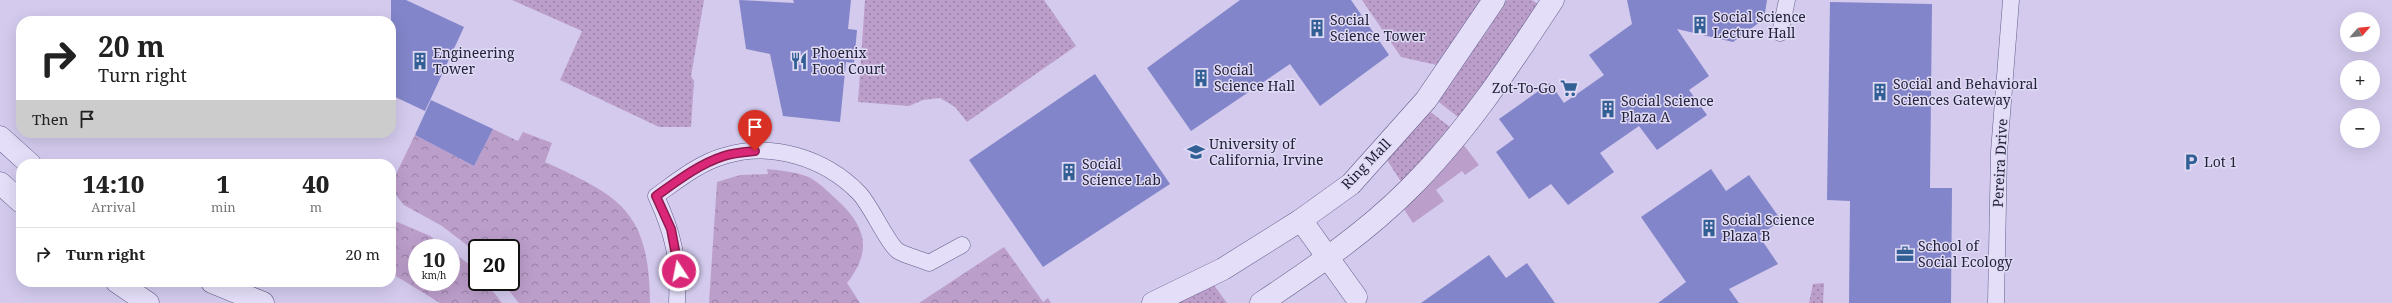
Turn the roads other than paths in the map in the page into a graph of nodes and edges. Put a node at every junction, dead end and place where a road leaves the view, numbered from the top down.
1 (1494, 0) edge
2 (1553, 0) edge
3 (1787, 0) edge
4 (2011, 0) edge
5 (1780, 34) dead end
6 (0, 137) edge
7 (24, 159) edge
8 (0, 183) edge
9 (16, 197) edge
10 (1301, 220) junction
11 (962, 246) dead end
12 (1328, 258) junction
13 (124, 287) edge
14 (224, 287) edge
15 (1356, 297) dead end
16 (148, 303) edge
17 (263, 303) edge
18 (677, 303) edge
19 (1153, 303) edge
20 (1261, 303) edge
21 (1996, 303) edge

1 - 10 street, Ring Mall
2 - 12 street
3 - 5 lane
4 - 21 lane, Pereira Drive
6 - 7 street
8 - 9 street
10 - 12 street
10 - 19 street, Ring Mall
11 - 18 lane
12 - 15 street
12 - 20 street
13 - 16 street
14 - 17 street

